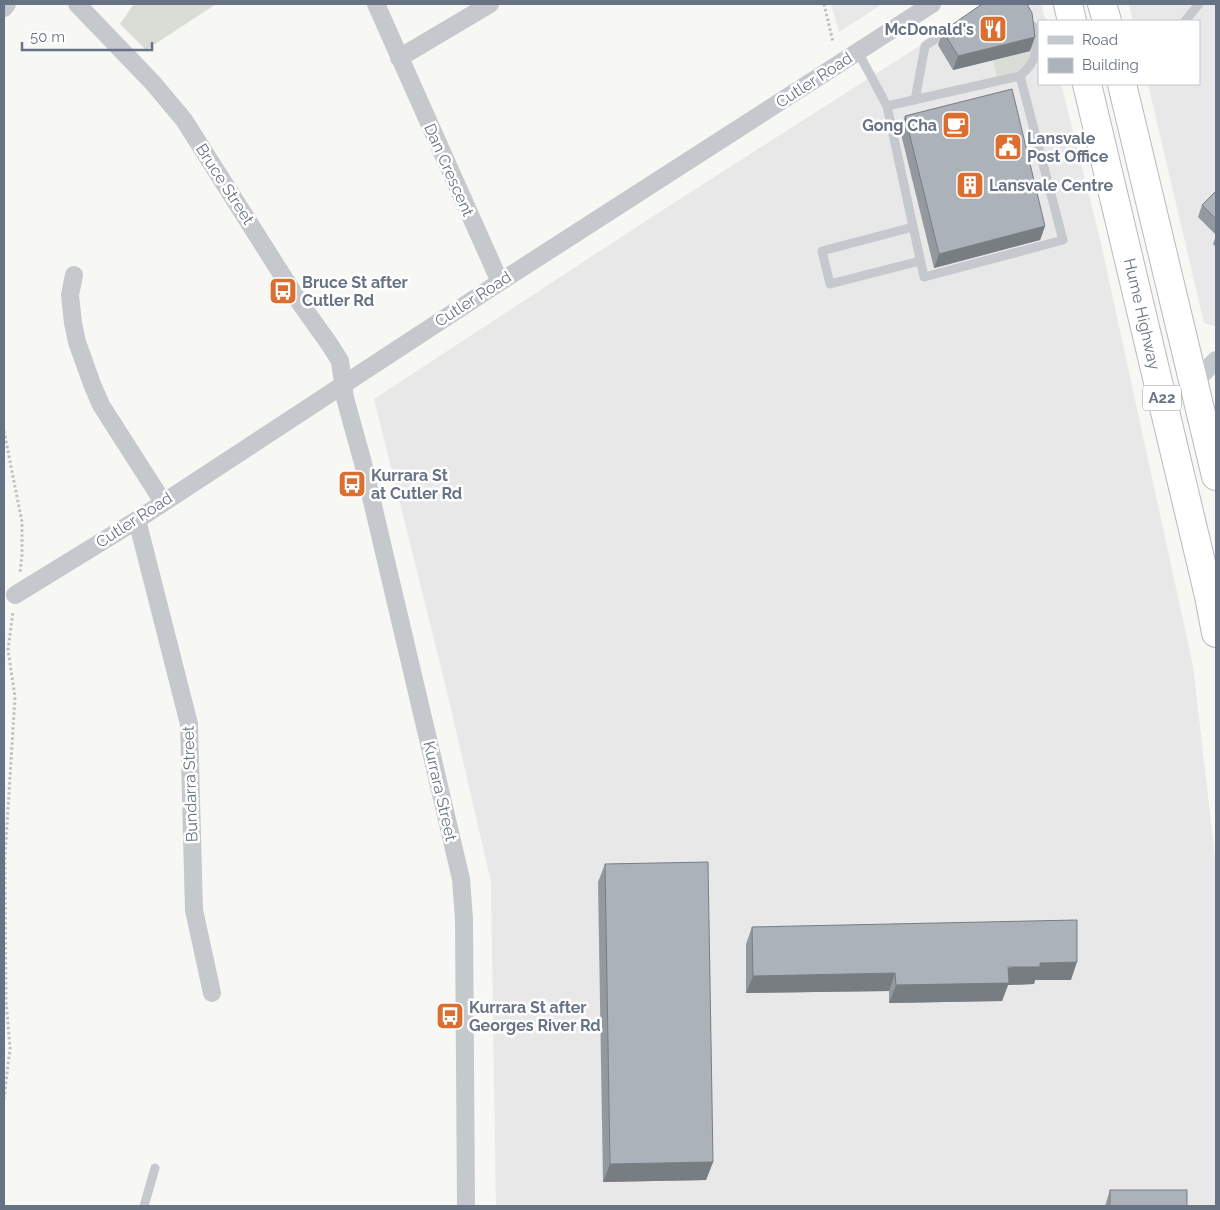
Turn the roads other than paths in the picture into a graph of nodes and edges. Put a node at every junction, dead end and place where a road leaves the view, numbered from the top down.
1 (7, 4) edge
2 (77, 4) edge
3 (376, 4) edge
4 (490, 4) edge
5 (932, 4) edge
6 (1068, 4) edge
7 (1102, 4) edge
8 (1199, 4) edge
9 (4, 8) edge
10 (1030, 15) edge
11 (1072, 20) edge
12 (1107, 20) edge
13 (1186, 20) edge
14 (955, 25) edge
15 (858, 52) junction
16 (399, 58) junction
17 (1020, 76) junction
18 (1087, 85) edge
19 (1127, 88) edge
20 (915, 100) junction
21 (887, 106) junction
22 (913, 227) junction
23 (920, 261) junction
24 (74, 275) dead end
25 (500, 282) junction
26 (1216, 360) edge
27 (1195, 382) junction
28 (344, 384) junction
29 (1216, 476) edge
30 (163, 502) junction
31 (137, 520) junction
32 (15, 595) road end
33 (1216, 633) edge
34 (212, 994) dead end
35 (154, 1168) dead end
36 (144, 1206) edge
37 (466, 1206) edge

1 - 9 street
2 - 28 street, Bruce Street
3 - 16 street, Dan Crescent
4 - 16 street
5 - 15 street, Cutler Road
6 - 11 highway
7 - 12 highway
8 - 13 lane
10 - 17 lane
14 - 20 lane
15 - 21 lane
15 - 25 street, Cutler Road
16 - 25 street, Dan Crescent
17 - 20 lane
17 - 23 lane
18 - 33 highway, Hume Highway / A22
19 - 27 highway, Hume Highway / A22
20 - 21 lane
21 - 22 lane
22 - 23 lane
22 - 23 lane
24 - 30 street
25 - 28 street, Cutler Road
26 - 27 street
27 - 29 highway, Hume Highway / A22
28 - 30 street, Cutler Road
28 - 37 street, Kurrara Street
30 - 31 street, Cutler Road
31 - 32 street, Cutler Road
31 - 34 street, Bundarra Street
35 - 36 lane

